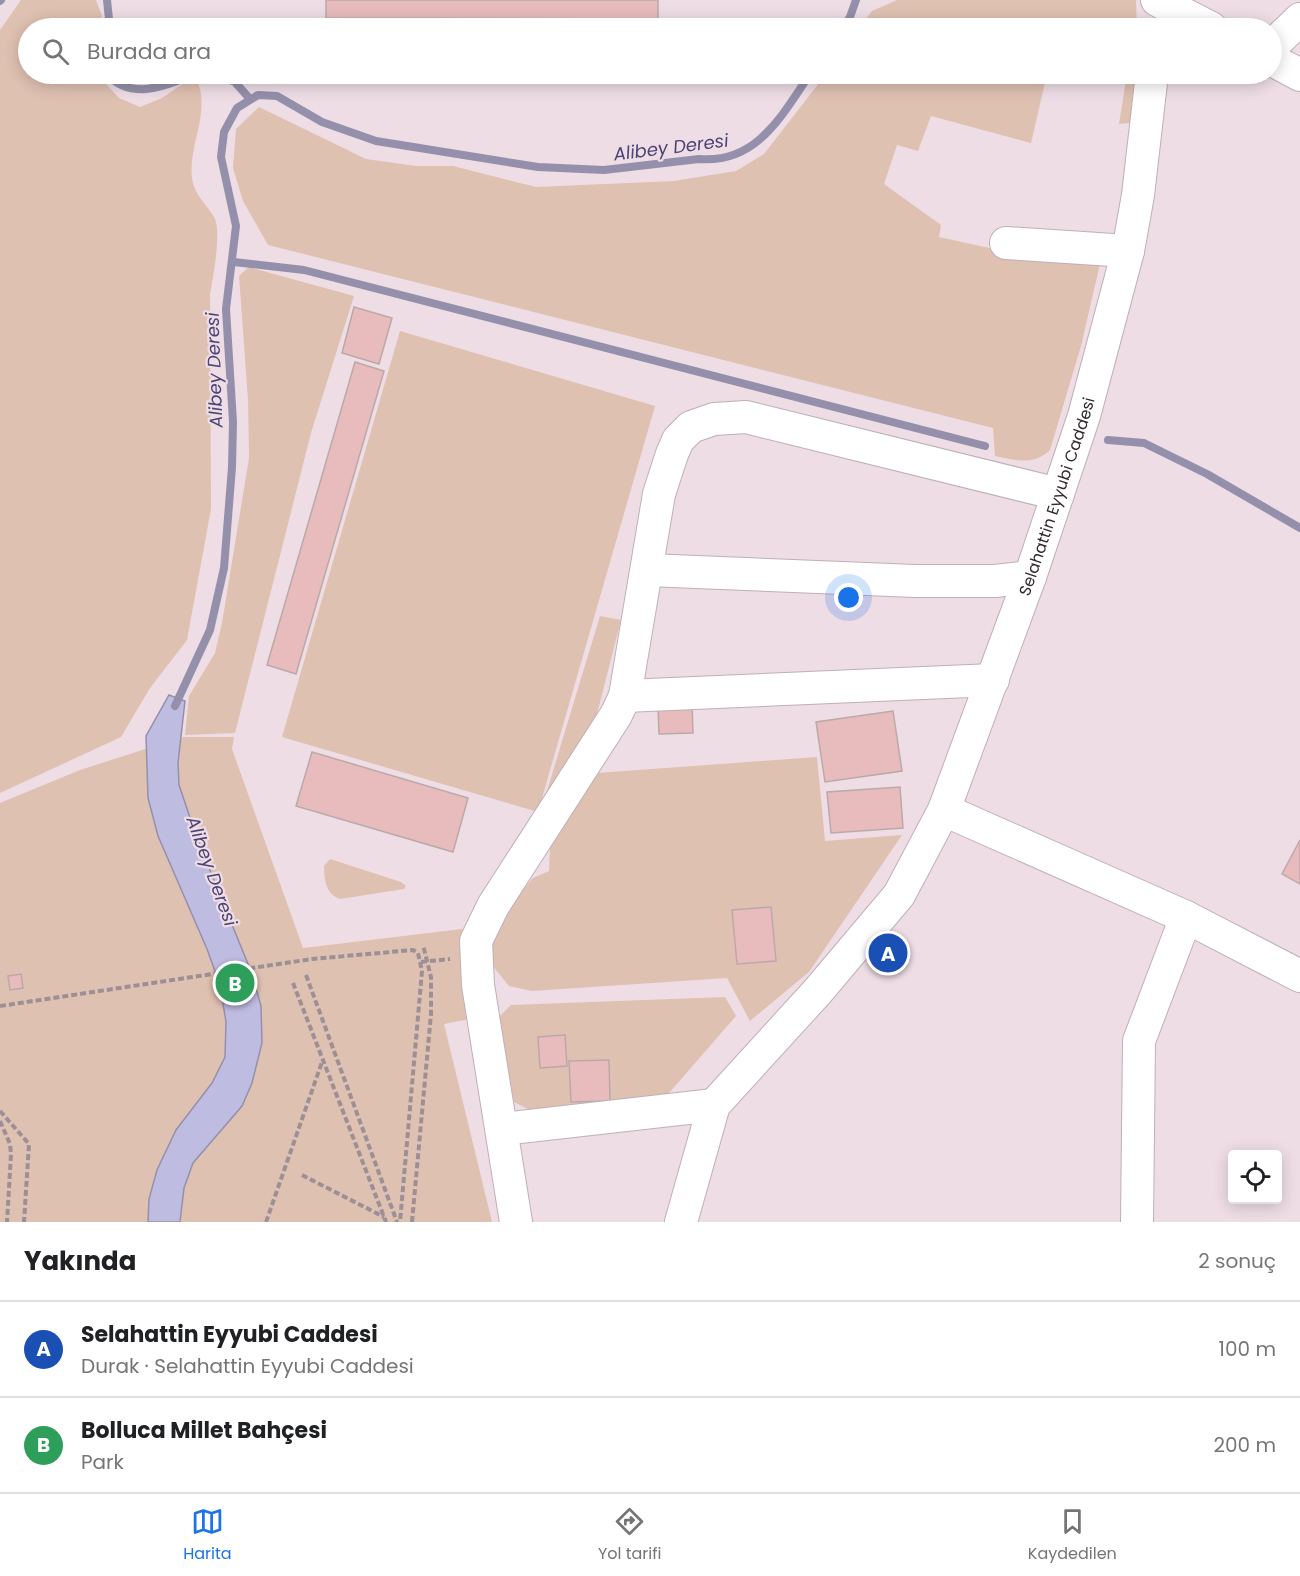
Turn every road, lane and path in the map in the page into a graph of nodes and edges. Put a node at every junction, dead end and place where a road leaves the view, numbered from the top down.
1 (1153, 0) edge
2 (1157, 0) edge
3 (1207, 17) edge
4 (1154, 18) edge
5 (1300, 19) edge
6 (1282, 36) edge
7 (1282, 65) edge
8 (1300, 75) edge
9 (1151, 84) edge
10 (1006, 243) dead end
11 (1128, 251) junction
12 (1058, 494) junction
13 (647, 570) junction
14 (1030, 577) junction
15 (993, 680) junction
16 (625, 696) junction
17 (944, 810) junction
18 (1186, 916) junction
19 (423, 945) dead end
20 (306, 975) dead end
21 (1300, 976) edge
22 (293, 983) dead end
23 (0, 1006) edge
24 (322, 1062) junction
25 (714, 1105) junction
26 (0, 1111) edge
27 (0, 1121) edge
28 (502, 1130) junction
29 (302, 1175) dead end
30 (384, 1216) junction
31 (7, 1222) edge
32 (24, 1222) edge
33 (266, 1222) edge
34 (386, 1222) edge
35 (398, 1222) edge
36 (412, 1222) edge
37 (516, 1222) edge
38 (681, 1222) edge
39 (1137, 1222) edge

1 - 4 street
2 - 3 street
5 - 6 street
7 - 8 street
9 - 11 street, Selahattin Eyyubi Caddesi
10 - 11 street
11 - 12 street, Selahattin Eyyubi Caddesi
12 - 13 street
12 - 14 street, Selahattin Eyyubi Caddesi
13 - 14 street
13 - 16 street
14 - 15 street, Selahattin Eyyubi Caddesi
15 - 16 street
15 - 17 street, Selahattin Eyyubi Caddesi
16 - 28 street
17 - 18 street
17 - 25 street, Selahattin Eyyubi Caddesi
18 - 21 street
18 - 39 street
19 - 36 path
20 - 35 path
22 - 24 path
23 - 35 path
24 - 30 path
24 - 33 path
25 - 28 street
25 - 38 street, Selahattin Eyyubi Caddesi
26 - 32 path
27 - 31 path
28 - 37 street
29 - 30 path
30 - 34 path

